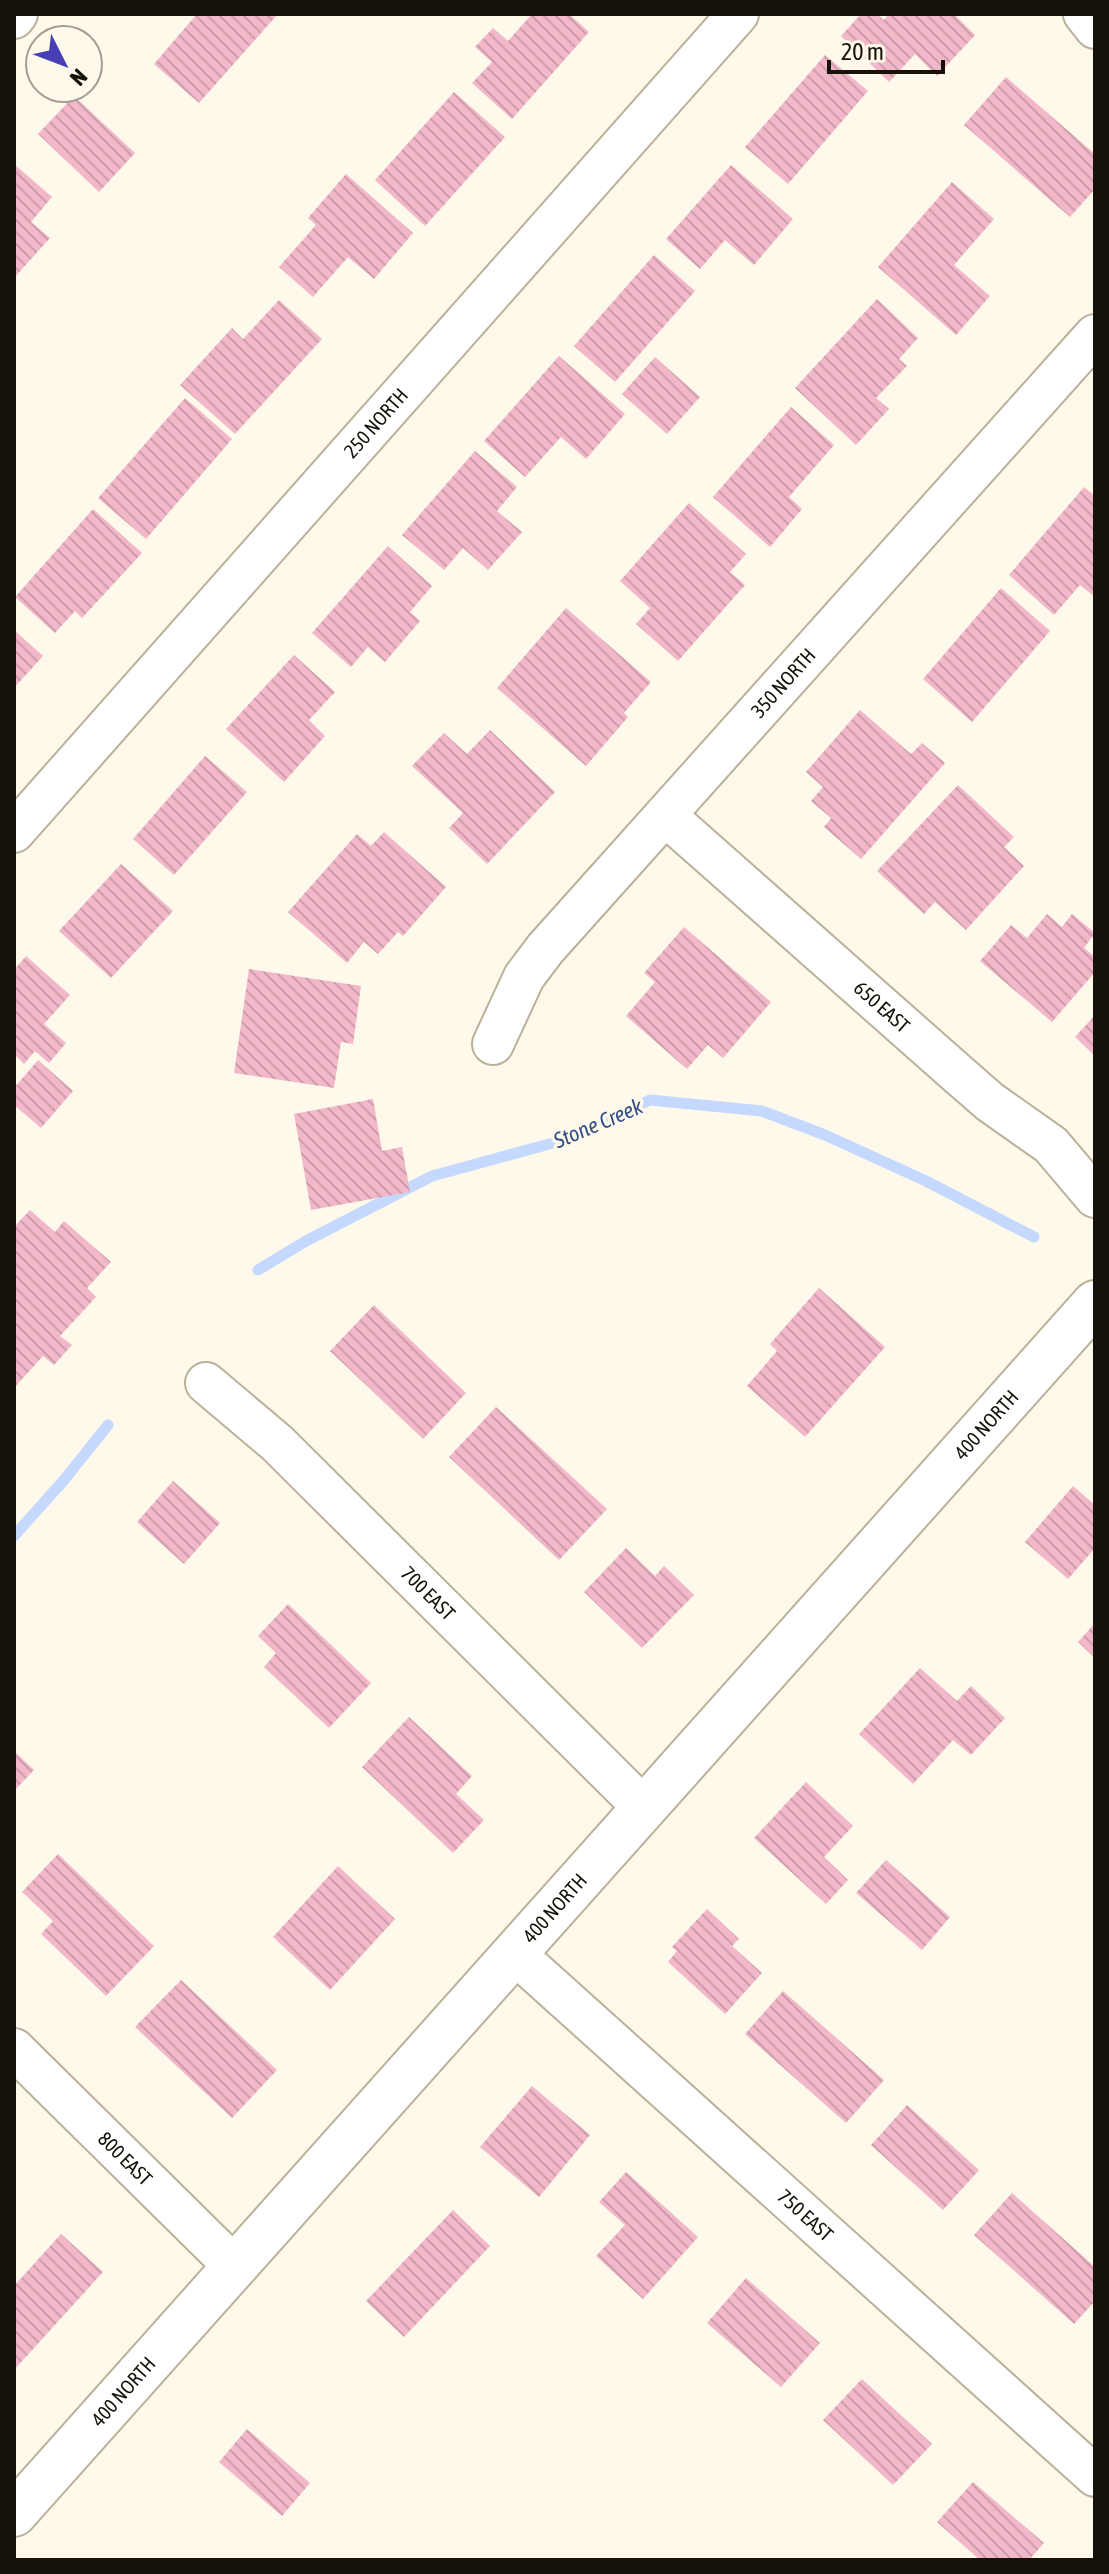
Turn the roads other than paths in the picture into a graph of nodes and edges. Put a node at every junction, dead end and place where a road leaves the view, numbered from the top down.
1 (738, 14) edge
2 (1084, 14) edge
3 (1095, 28) edge
4 (1095, 335) edge
5 (666, 816) junction
6 (14, 832) edge
7 (493, 1044) dead end
8 (1095, 1197) edge
9 (1095, 1303) edge
10 (206, 1383) dead end
11 (644, 1808) junction
12 (514, 1953) junction
13 (14, 2049) edge
14 (235, 2267) junction
15 (1095, 2476) edge
16 (14, 2514) edge

1 - 6 street, 250 NORTH
2 - 3 street
4 - 5 street, 350 NORTH
5 - 7 street, 350 NORTH
5 - 8 street, 650 EAST
9 - 11 main road, 400 NORTH
10 - 11 street, 700 EAST
11 - 12 main road, 400 NORTH
12 - 14 main road, 400 NORTH
12 - 15 street, 750 EAST
13 - 14 street, 800 EAST
14 - 16 main road, 400 NORTH

